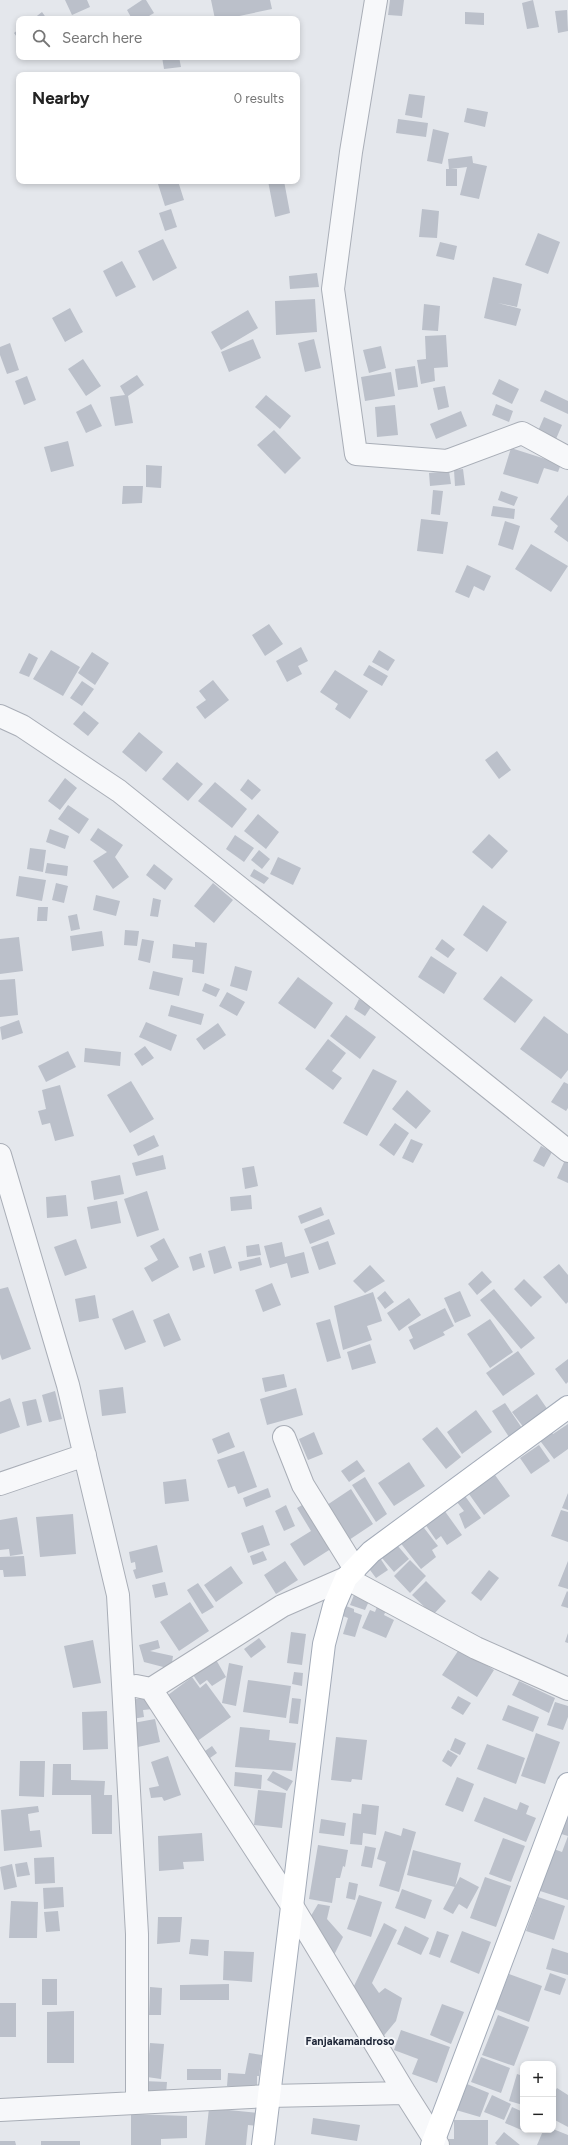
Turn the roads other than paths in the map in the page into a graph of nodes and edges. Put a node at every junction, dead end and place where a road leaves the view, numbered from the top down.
1 (376, 0) edge
2 (568, 458) edge
3 (0, 716) edge
4 (568, 1151) edge
5 (0, 1156) edge
6 (568, 1407) edge
7 (284, 1437) dead end
8 (85, 1455) junction
9 (0, 1484) edge
10 (350, 1573) junction
11 (123, 1684) junction
12 (151, 1689) junction
13 (568, 1689) edge
14 (568, 1784) edge
15 (291, 1904) junction
16 (405, 2094) junction
17 (269, 2096) junction
18 (137, 2102) junction
19 (0, 2110) edge
20 (435, 2143) edge
21 (263, 2145) edge

1 - 2 street
3 - 4 street
5 - 8 street
6 - 10 main road
7 - 10 street
8 - 9 street
8 - 11 street
10 - 12 street
10 - 13 street
10 - 15 main road
11 - 12 street
11 - 18 street
12 - 15 street
14 - 20 main road
15 - 16 street
15 - 17 main road
16 - 17 street
16 - 20 street
17 - 18 street
17 - 21 main road
18 - 19 street

